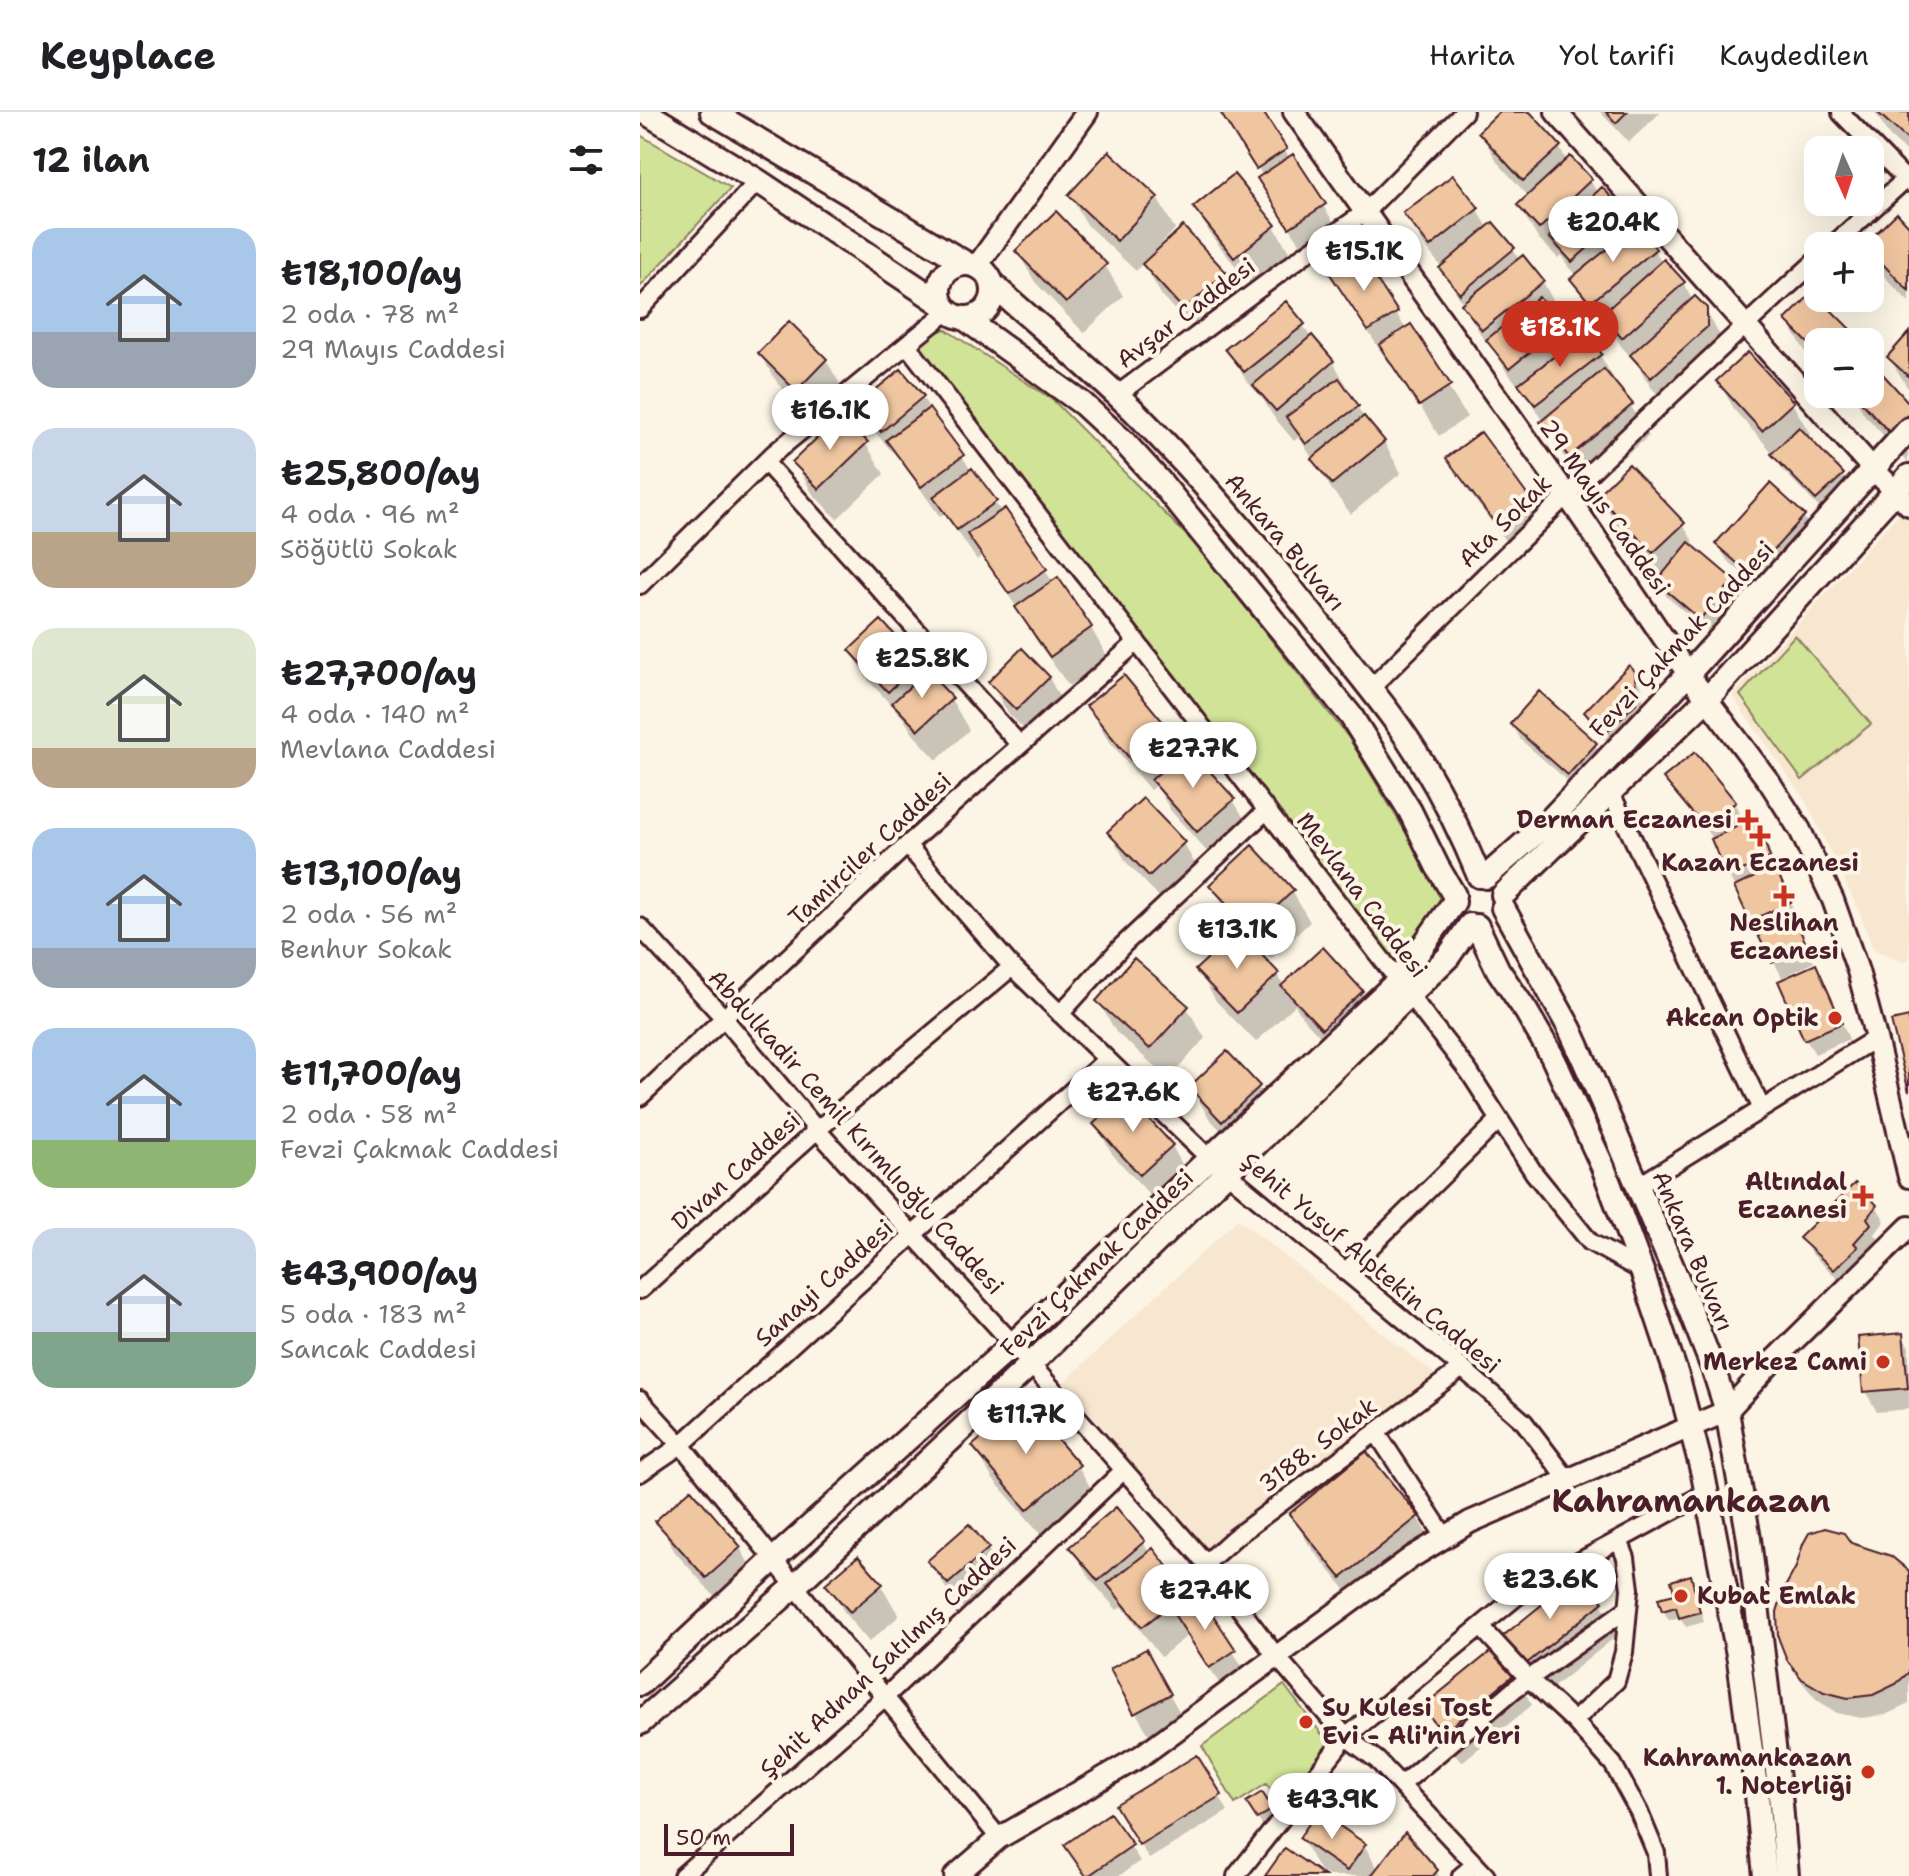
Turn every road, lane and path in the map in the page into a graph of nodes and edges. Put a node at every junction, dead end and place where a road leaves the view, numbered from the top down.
1 (645, 112) edge
2 (712, 112) edge
3 (1087, 112) edge
4 (1294, 112) edge
5 (1464, 112) edge
6 (1556, 112) edge
7 (1841, 113) edge
8 (1908, 179) edge
9 (758, 181) junction
10 (1364, 213) junction
11 (1848, 232) edge
12 (972, 265) junction
13 (1804, 272) edge
14 (993, 285) junction
15 (640, 309) edge
16 (951, 311) junction
17 (1746, 324) junction
18 (907, 345) junction
19 (1117, 395) junction
20 (1909, 429) edge
21 (765, 462) junction
22 (1872, 468) junction
23 (1904, 491) edge
24 (1566, 494) junction
25 (640, 585) edge
26 (1137, 642) junction
27 (1688, 674) junction
28 (1370, 689) junction
29 (1707, 699) junction
30 (1020, 745) junction
31 (1611, 793) junction
32 (1267, 810) junction
33 (907, 845) junction
34 (1483, 876) junction
35 (1454, 899) junction
36 (1503, 901) junction
37 (1473, 925) junction
38 (640, 927) edge
39 (1012, 967) junction
40 (1403, 988) junction
41 (1060, 1014) junction
42 (723, 1017) junction
43 (1876, 1038) junction
44 (1107, 1059) junction
45 (640, 1097) edge
46 (1762, 1109) junction
47 (1499, 1120) junction
48 (817, 1130) junction
49 (1218, 1167) junction
50 (1909, 1177) edge
51 (1638, 1186) junction
52 (1909, 1227) edge
53 (913, 1235) junction
54 (1642, 1271) junction
55 (1345, 1272) junction
56 (640, 1290) edge
57 (1013, 1344) junction
58 (1031, 1364) junction
59 (1462, 1368) junction
60 (640, 1400) edge
61 (1727, 1411) junction
62 (1691, 1427) junction
63 (1376, 1432) junction
64 (681, 1445) junction
65 (1124, 1470) junction
66 (640, 1473) edge
67 (1568, 1480) junction
68 (1706, 1493) junction
69 (1445, 1537) junction
70 (1619, 1540) junction
71 (774, 1559) junction
72 (1205, 1564) junction
73 (795, 1586) junction
74 (1627, 1609) junction
75 (1481, 1627) junction
76 (1277, 1657) junction
77 (1528, 1678) junction
78 (640, 1684) edge
79 (885, 1697) junction
80 (1574, 1721) junction
81 (640, 1723) edge
82 (1346, 1737) junction
83 (1401, 1785) junction
84 (999, 1838) junction
85 (1480, 1870) edge
86 (682, 1876) edge
87 (955, 1876) edge
88 (1236, 1876) edge
89 (1461, 1876) edge
90 (1658, 1876) edge
91 (1765, 1876) edge
92 (1787, 1876) edge

1 - 9 main road
2 - 12 main road, Ankara Bulvarı
3 - 12 street
4 - 10 street, 29 Mayıs Caddesi
5 - 10 street, Avşar Caddesi
6 - 17 street
7 - 8 street
8 - 11 street
9 - 15 street
9 - 16 main road
10 - 19 street, Avşar Caddesi
10 - 24 street, 29 Mayıs Caddesi
12 - 14 main road, Ankara Bulvarı
12 - 16 main road
13 - 17 street, Ata Sokak
14 - 16 main road
14 - 19 main road, Ankara Bulvarı
16 - 18 street
16 - 35 main road
17 - 22 street
17 - 24 street, Ata Sokak
18 - 21 street
18 - 26 street, Mevlana Caddesi
19 - 28 main road, Ankara Bulvarı
20 - 22 main road, Fevzi Çakmak Caddesi
21 - 25 street
21 - 30 street
22 - 23 street
22 - 27 main road, Fevzi Çakmak Caddesi
23 - 29 main road
24 - 27 street, 29 Mayıs Caddesi
24 - 28 street, Ata Sokak
26 - 30 street, Tamirciler Caddesi
26 - 32 street, Mevlana Caddesi
27 - 29 street, 29 Mayıs Caddesi
27 - 34 main road, Fevzi Çakmak Caddesi
28 - 34 main road, Ankara Bulvarı
29 - 31 main road
29 - 43 street, 29 Mayıs Caddesi
30 - 33 street, Tamirciler Caddesi
31 - 36 main road
31 - 46 street
32 - 40 street, Mevlana Caddesi
32 - 41 street
33 - 39 street, Şehit Yusuf Alptekin Caddesi
33 - 42 street, Tamirciler Caddesi
34 - 35 main road
34 - 36 main road
35 - 37 main road
35 - 40 main road, Fevzi Çakmak Caddesi
36 - 37 main road
36 - 51 main road, Ankara Bulvarı
37 - 40 main road, Fevzi Çakmak Caddesi
37 - 54 main road
38 - 42 street, Abdulkadir Cemil Kırımlıoğlu Caddesi
39 - 41 street, Şehit Yusuf Alptekin Caddesi
39 - 48 street, Divan Caddesi
40 - 47 street, Mevlana Caddesi
40 - 49 main road, Fevzi Çakmak Caddesi
41 - 44 street, Şehit Yusuf Alptekin Caddesi
42 - 45 street, Tamirciler Caddesi
42 - 48 street, Abdulkadir Cemil Kırımlıoğlu Caddesi
43 - 46 street
43 - 50 street, 29 Mayıs Caddesi
44 - 49 street, Şehit Yusuf Alptekin Caddesi
44 - 53 street, Sanayi Caddesi
46 - 51 street
47 - 54 street, Mevlana Caddesi
47 - 55 street
48 - 53 street, Abdulkadir Cemil Kırımlıoğlu Caddesi
48 - 56 street, Divan Caddesi
49 - 55 street, Şehit Yusuf Alptekin Caddesi
49 - 57 main road, Fevzi Çakmak Caddesi
49 - 58 main road, Fevzi Çakmak Caddesi
51 - 61 main road, Ankara Bulvarı
52 - 61 street
53 - 57 street, Abdulkadir Cemil Kırımlıoğlu Caddesi
53 - 64 street, Sanayi Caddesi
54 - 62 main road
55 - 59 street, Şehit Yusuf Alptekin Caddesi
57 - 58 street, Abdulkadir Cemil Kırımlıoğlu Caddesi
57 - 71 main road, Fevzi Çakmak Caddesi
58 - 65 street, Abdulkadir Cemil Kırımlıoğlu Caddesi
58 - 73 main road, Fevzi Çakmak Caddesi
59 - 63 street, 3188. Sokak
59 - 67 street, Şehit Yusuf Alptekin Caddesi
60 - 64 street
61 - 62 street
61 - 92 main road, Ankara Bulvarı
62 - 67 street
62 - 68 main road
63 - 69 street
63 - 72 street, 3188. Sokak
64 - 66 street, Sanayi Caddesi
64 - 71 street
65 - 72 street, Abdulkadir Cemil Kırımlıoğlu Caddesi
65 - 79 street, Şehit Adnan Satılmış Caddesi
67 - 69 street
68 - 70 street
68 - 91 main road
69 - 76 street
70 - 74 street
70 - 75 street
71 - 73 street
71 - 78 main road, Fevzi Çakmak Caddesi
72 - 76 street, Abdulkadir Cemil Kırımlıoğlu Caddesi
73 - 79 street
73 - 81 main road, Fevzi Çakmak Caddesi
74 - 77 street
74 - 80 street
75 - 77 street
75 - 82 street
76 - 82 street, Abdulkadir Cemil Kırımlıoğlu Caddesi
76 - 84 street
77 - 80 street
77 - 83 street
79 - 84 street
79 - 86 street, Şehit Adnan Satılmış Caddesi
80 - 90 street
82 - 83 street, Abdulkadir Cemil Kırımlıoğlu Caddesi
82 - 88 street
83 - 85 street, Abdulkadir Cemil Kırımlıoğlu Caddesi
84 - 87 street
85 - 89 street

